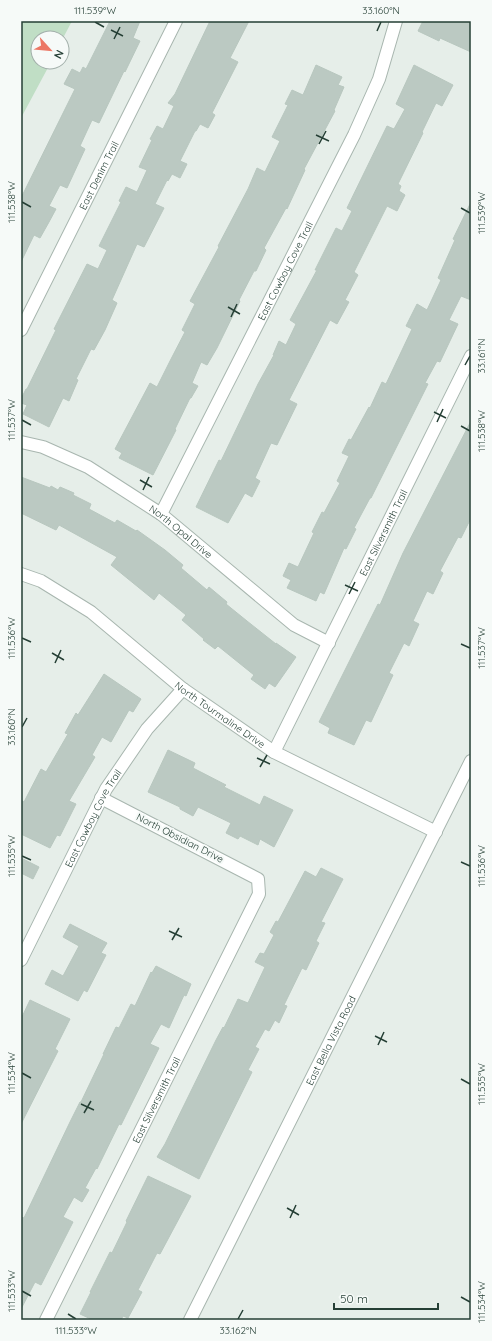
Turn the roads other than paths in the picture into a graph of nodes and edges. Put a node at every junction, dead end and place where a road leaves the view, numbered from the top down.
1 (176, 21) edge
2 (396, 21) edge
3 (21, 330) edge
4 (471, 356) edge
5 (21, 442) edge
6 (161, 514) junction
7 (21, 574) edge
8 (329, 643) junction
9 (183, 689) junction
10 (274, 752) junction
11 (471, 761) edge
12 (101, 798) junction
13 (436, 832) junction
14 (258, 879) joint
15 (21, 960) edge
16 (46, 1320) edge
17 (190, 1320) edge

1 - 3 street, East Denim Trail
2 - 6 street, East Cowboy Cove Trail
4 - 8 street, East Silversmith Trail
5 - 6 street, North Opal Drive
6 - 8 street, North Opal Drive
7 - 9 street, North Tourmaline Drive
8 - 10 street, East Silversmith Trail
9 - 10 street, North Tourmaline Drive
9 - 12 street, East Cowboy Cove Trail
10 - 13 street, North Tourmaline Drive
11 - 13 street, East Bella Vista Road
12 - 14 street, North Obsidian Drive
12 - 15 street, East Cowboy Cove Trail
13 - 17 street, East Bella Vista Road
14 - 16 street, East Silversmith Trail

